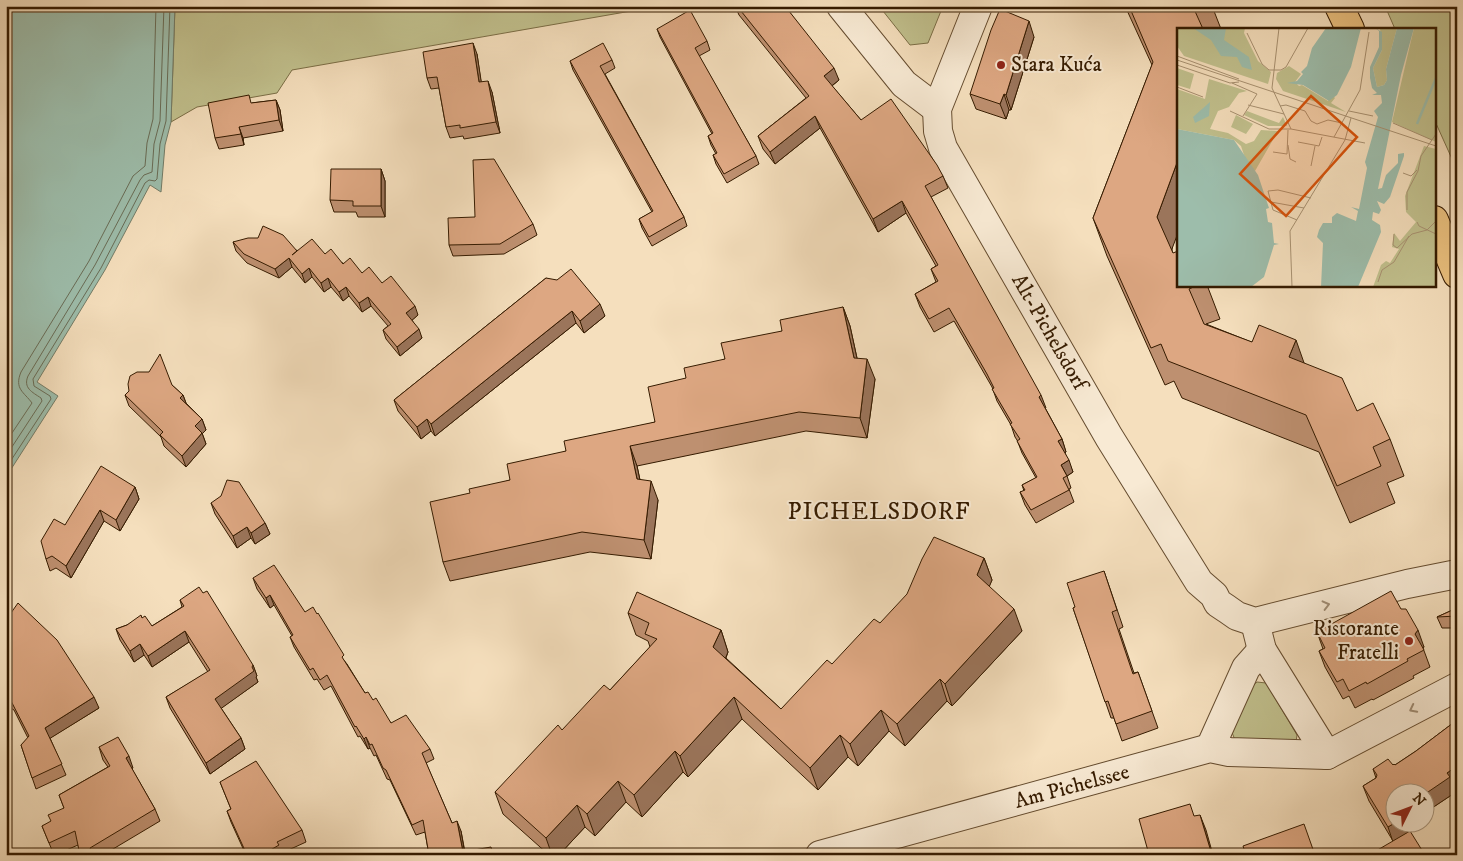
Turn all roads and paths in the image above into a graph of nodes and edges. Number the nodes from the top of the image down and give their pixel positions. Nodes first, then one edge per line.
1 (841, 6) edge
2 (978, 6) edge
3 (1339, 6) edge
4 (1350, 28) edge
5 (937, 109) junction
6 (1436, 225) edge
7 (1457, 274) edge
8 (1457, 574) edge
9 (1256, 622) junction
10 (1262, 650) junction
11 (1457, 687) edge
12 (1210, 748) junction
13 (1327, 754) junction
14 (820, 855) edge

1 - 5 street
2 - 5 street, Alt-Pichelsdorf
3 - 4 main road
5 - 9 street, Alt-Pichelsdorf
6 - 7 main road
9 -> 8 street
9 - 10 street
10 - 12 street
10 - 13 street
11 -> 13 street
12 - 13 street, Am Pichelssee
12 - 14 street, Am Pichelssee

